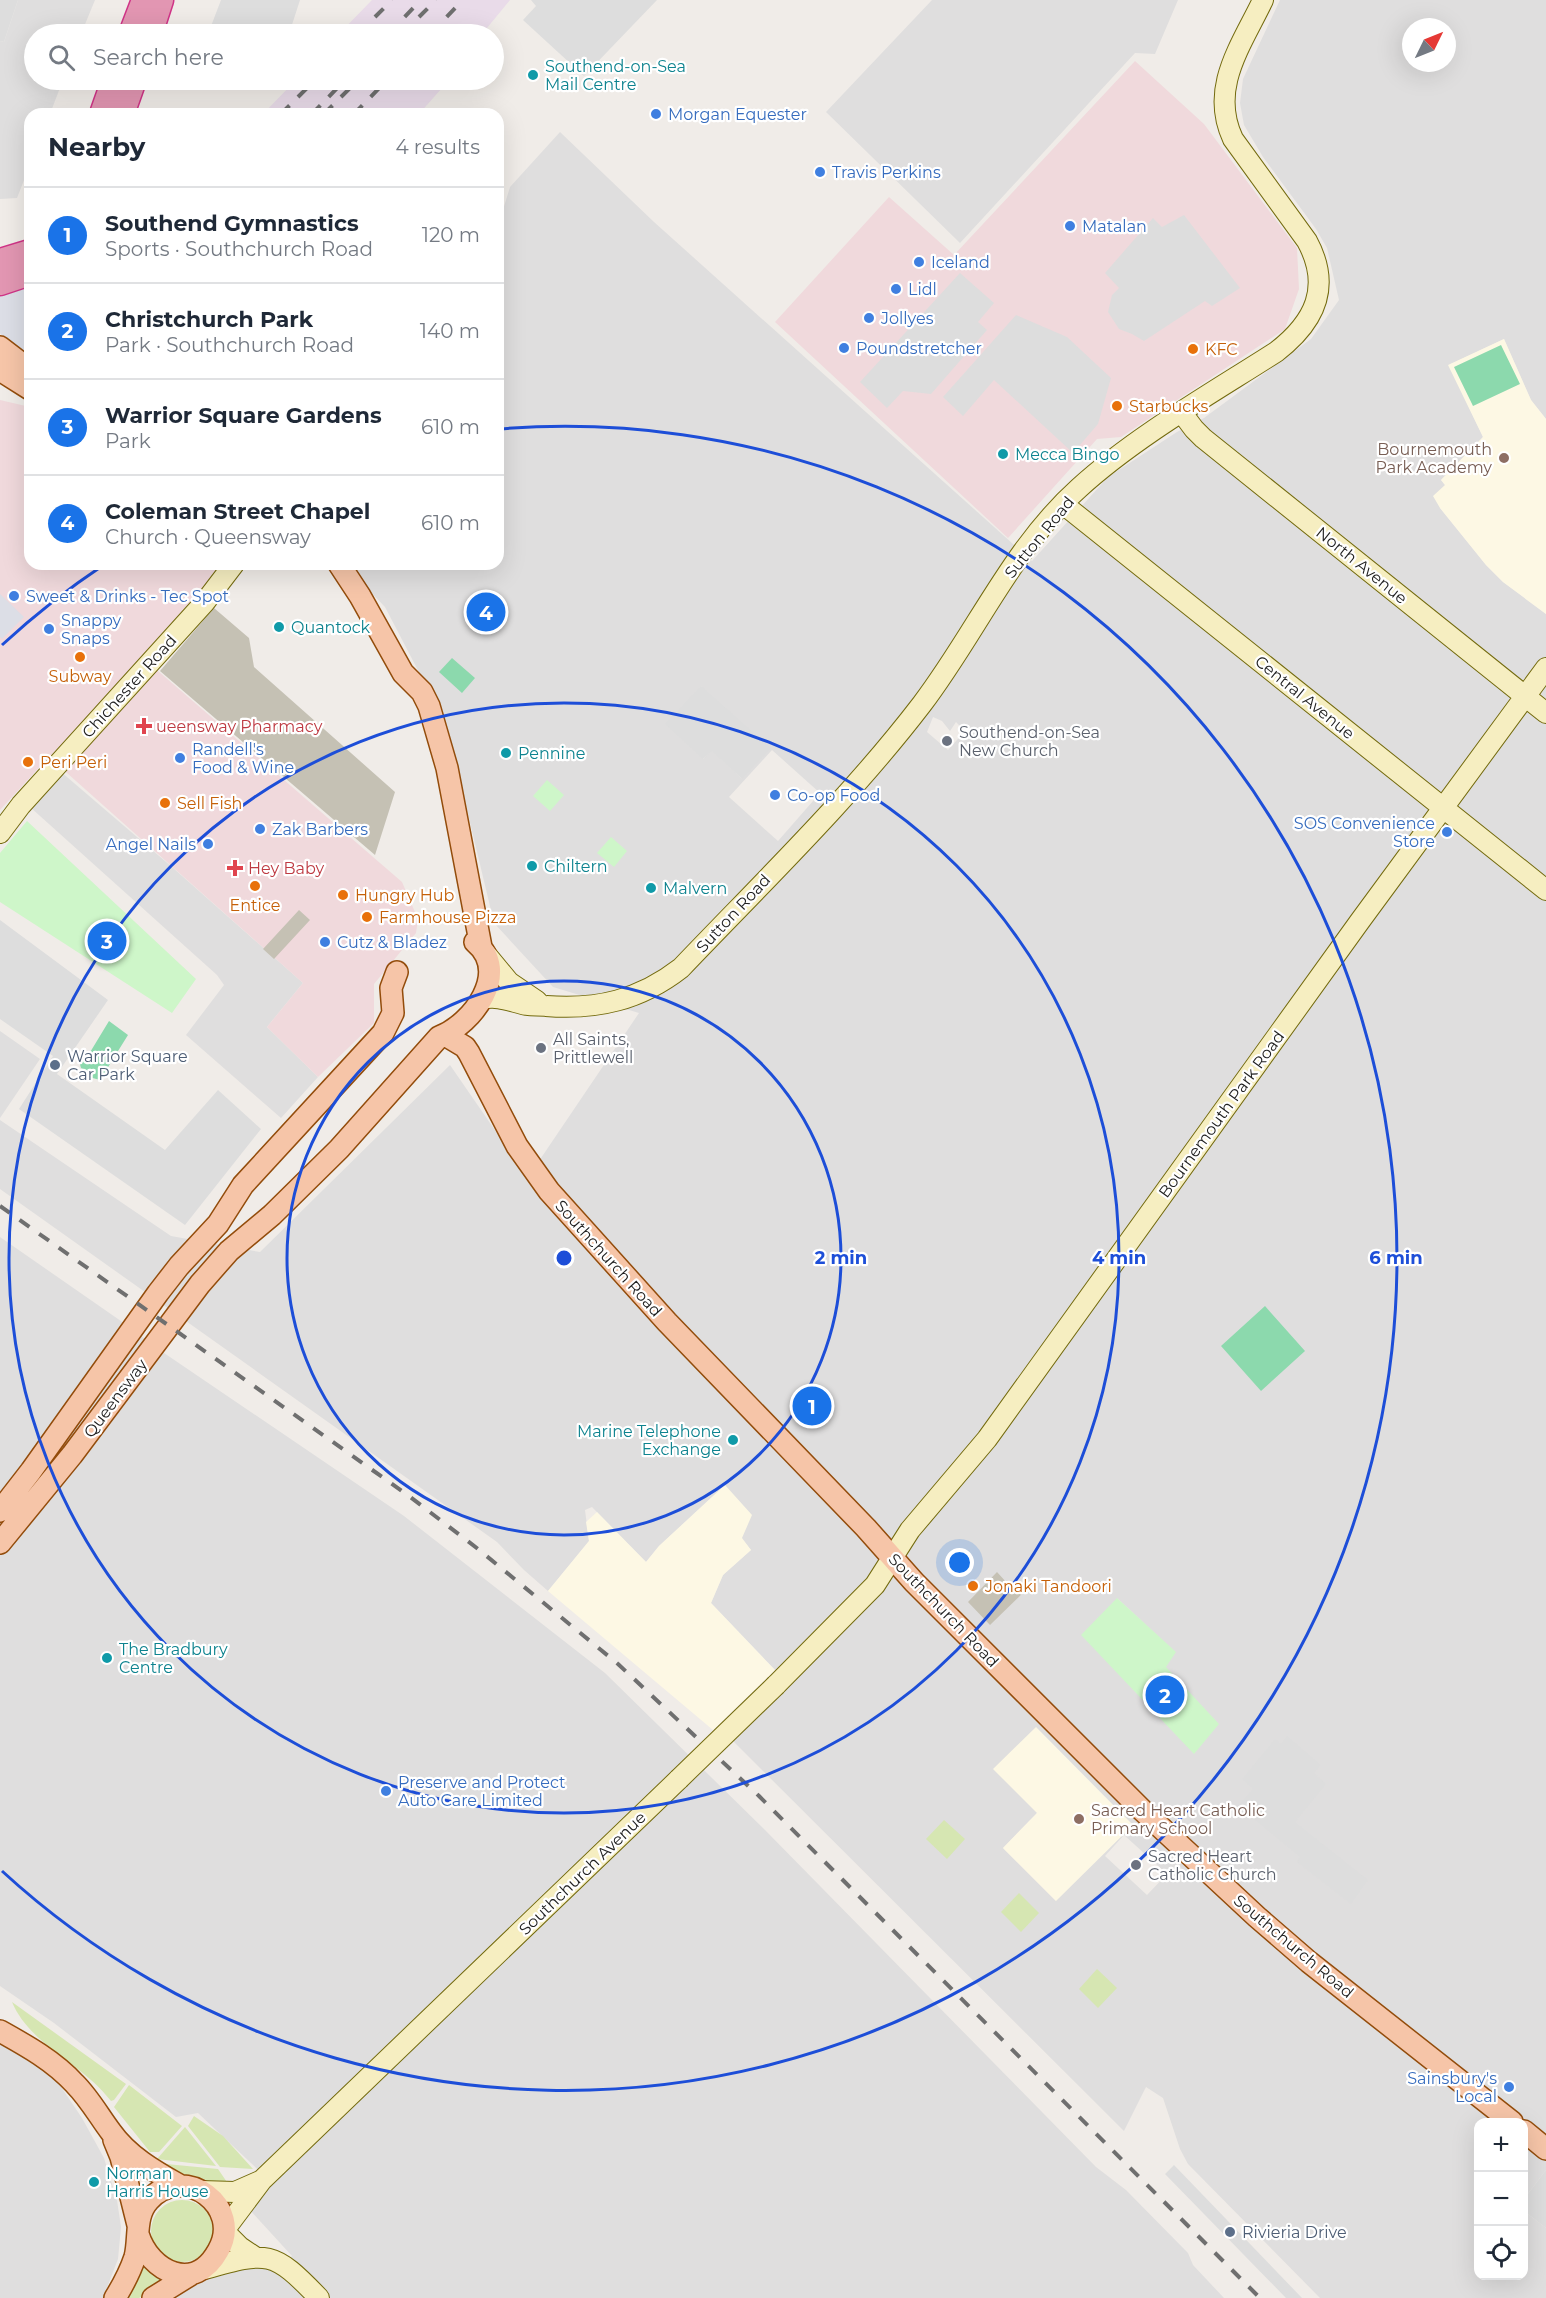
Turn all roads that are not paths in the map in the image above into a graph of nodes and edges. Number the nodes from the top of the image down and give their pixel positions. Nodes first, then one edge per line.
1 (144, 0) edge
2 (161, 0) edge
3 (1263, 0) edge
4 (135, 24) edge
5 (153, 24) edge
6 (110, 90) edge
7 (130, 90) edge
8 (104, 108) edge
9 (124, 108) edge
10 (24, 254) edge
11 (0, 261) edge
12 (24, 275) edge
13 (0, 284) edge
14 (0, 346) edge
15 (24, 365) edge
16 (0, 370) edge
17 (24, 385) edge
18 (1182, 413) junction
19 (1063, 504) junction
20 (229, 570) edge
21 (343, 570) edge
22 (1546, 668) edge
23 (1525, 696) junction
24 (1546, 713) edge
25 (21, 806) junction
26 (1443, 808) junction
27 (0, 825) edge
28 (0, 833) edge
29 (1546, 890) edge
30 (480, 947) junction
31 (397, 972) dead end
32 (482, 999) junction
33 (545, 1005) junction
34 (442, 1036) junction
35 (0, 1511) edge
36 (0, 1543) edge
37 (892, 1558) junction
38 (0, 2031) edge
39 (1507, 2118) edge
40 (112, 2133) junction
41 (1528, 2135) edge
42 (1546, 2149) edge
43 (262, 2180) junction
44 (179, 2185) junction
45 (201, 2191) junction
46 (138, 2230) junction
47 (226, 2230) junction
48 (255, 2257) junction
49 (197, 2272) junction
50 (115, 2298) edge
51 (153, 2298) edge
52 (319, 2298) edge

1 - 4 highway
2 - 5 highway
3 - 18 street, Sutton Road
6 - 8 highway
7 - 9 highway
10 - 11 highway
12 - 13 highway
14 - 15 main road
16 - 17 main road
18 - 19 street, Sutton Road
18 - 23 street, North Avenue
19 - 26 street, Central Avenue
19 - 33 street, Sutton Road
20 - 25 street, Chichester Road
21 - 30 main road
22 - 23 street, Bournemouth Park Road
23 - 24 street, North Avenue
23 - 26 street, Bournemouth Park Road
25 - 27 street, Chichester Road
25 - 28 street, Chichester Road
26 - 29 street, Central Avenue
26 - 37 street, Bournemouth Park Road
30 - 32 main road
30 - 33 street, Sutton Road
31 - 35 main road, Queensway
32 - 33 street, Sutton Road
32 - 34 main road
34 - 36 main road, Queensway
34 - 37 main road, Southchurch Road
37 - 39 main road, Southchurch Road
37 - 43 street, Southchurch Avenue, bridge
38 - 40 main road
40 - 44 main road
40 - 46 main road
41 - 42 main road
43 - 45 street, Southchurch Avenue
43 - 47 street, Southchurch Avenue
44 - 45 main road, Southchurch Avenue
44 - 46 main road
45 - 47 main road
46 - 49 main road
46 - 50 main road
47 - 48 street
47 - 49 main road, Southchurch Avenue
48 - 49 street
48 - 52 street
49 - 51 main road, Southchurch Avenue

